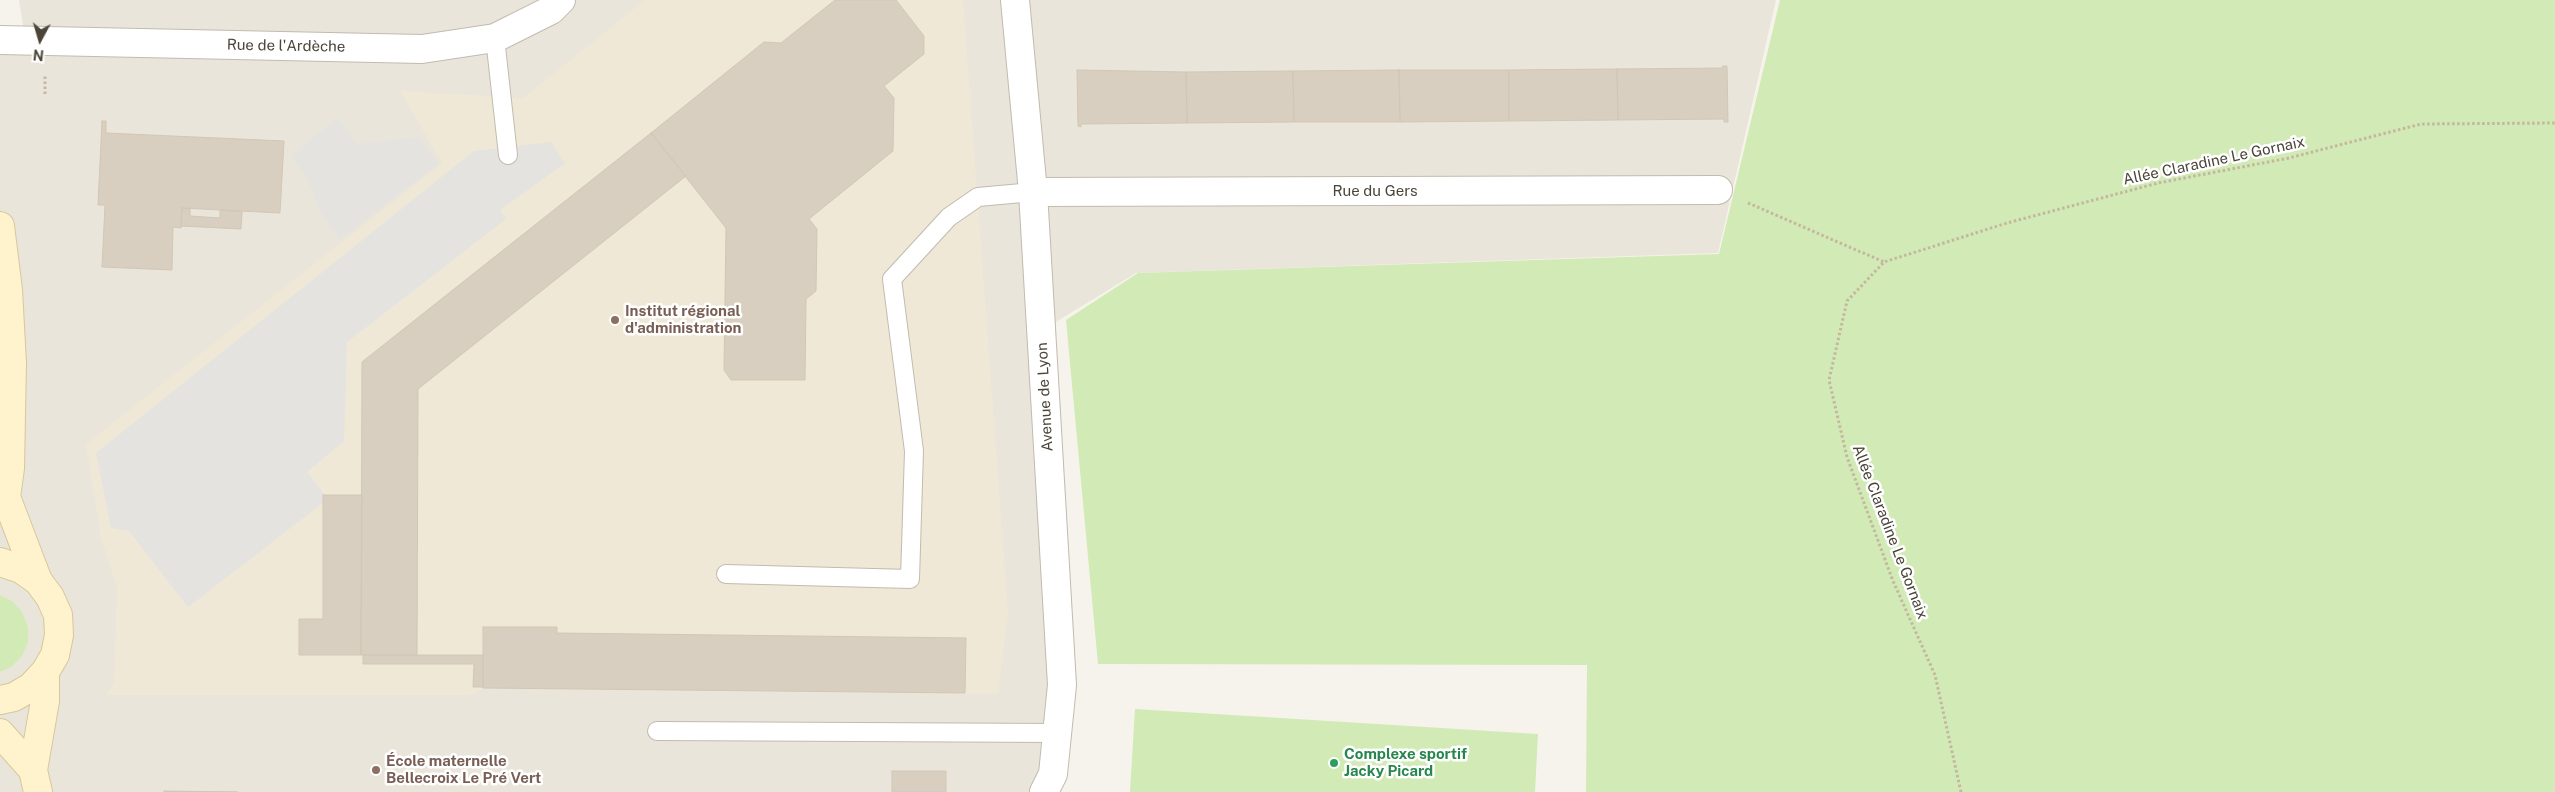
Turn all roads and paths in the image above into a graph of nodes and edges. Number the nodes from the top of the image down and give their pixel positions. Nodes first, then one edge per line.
1 (561, 0) edge
2 (1015, 0) edge
3 (495, 38) junction
4 (0, 40) edge
5 (2555, 123) edge
6 (508, 156) dead end
7 (1718, 190) joint
8 (1032, 192) junction
9 (0, 226) edge
10 (1884, 262) junction
11 (3, 502) edge
12 (0, 562) edge
13 (726, 574) dead end
14 (38, 581) junction
15 (45, 672) junction
16 (0, 700) edge
17 (657, 731) dead end
18 (0, 733) edge
19 (1057, 733) junction
20 (36, 781) edge
21 (1044, 792) edge
22 (1961, 792) edge

1 - 3 street, Rue de l'Ardèche
2 - 8 street, Avenue de Lyon
3 - 4 street, Rue de l'Ardèche
3 - 6 lane
5 - 10 path, Allée Claradine Le Gornaix
7 - 8 street, Rue du Gers
7 - 10 path
8 - 13 lane
8 - 19 street, Avenue de Lyon
9 - 11 main road
10 - 22 path, Allée Claradine Le Gornaix
11 - 14 main road
12 - 14 main road
14 - 15 main road
15 - 16 main road
15 - 20 main road
17 - 19 lane
18 - 20 main road
19 - 21 street, Avenue de Lyon

